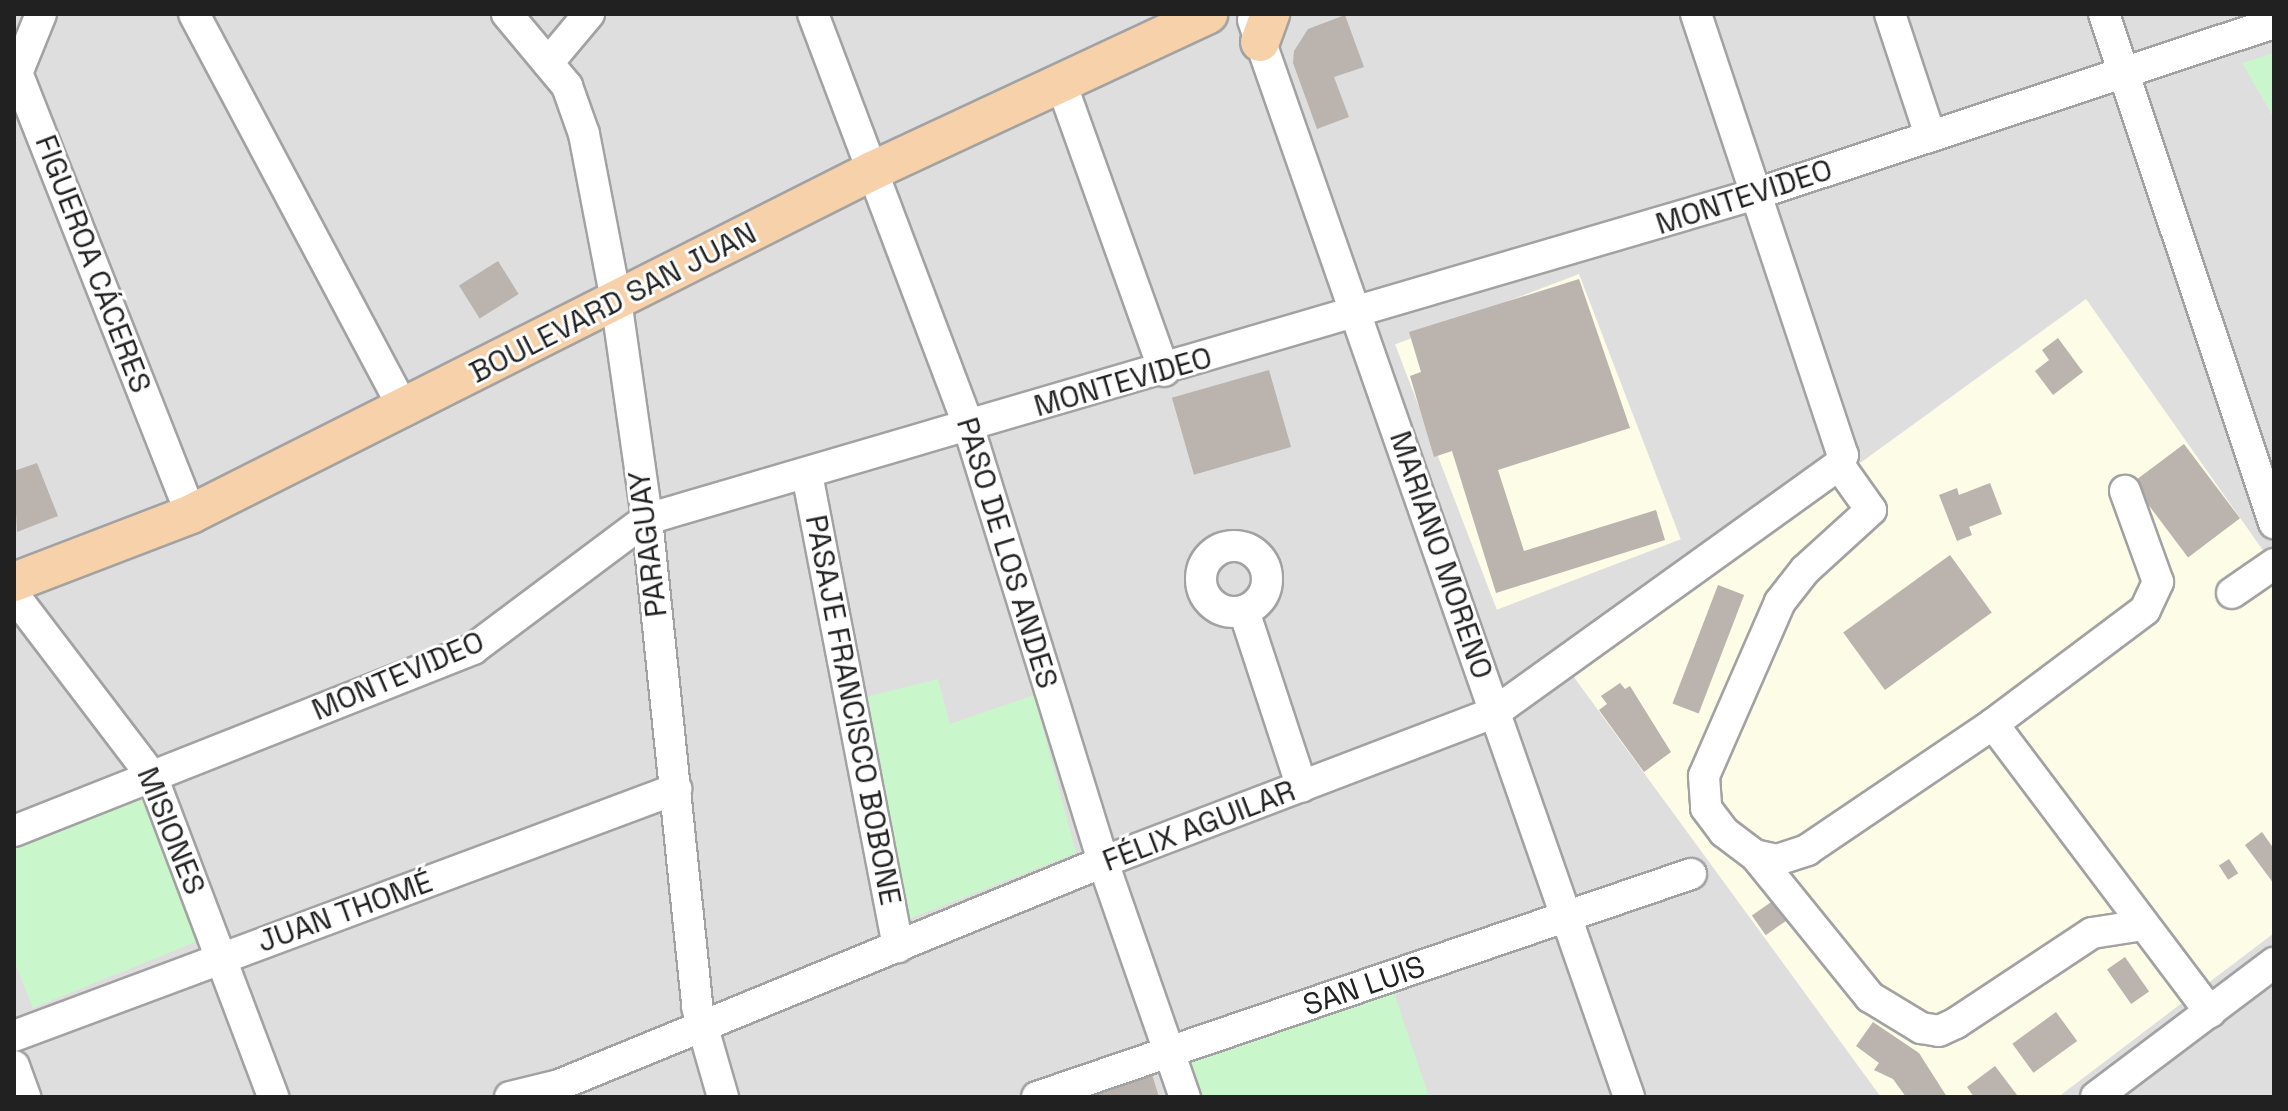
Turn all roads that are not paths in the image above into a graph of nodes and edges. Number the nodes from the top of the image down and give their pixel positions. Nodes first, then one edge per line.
1 (41, 14) edge
2 (194, 14) edge
3 (507, 14) edge
4 (589, 14) edge
5 (813, 14) edge
6 (1155, 14) edge
7 (1208, 14) edge
8 (1696, 14) edge
9 (1890, 14) edge
10 (2104, 14) edge
11 (1260, 23) edge
12 (2274, 23) edge
13 (548, 63) junction
14 (16, 68) edge
15 (2123, 71) junction
16 (1060, 80) junction
17 (1930, 135) junction
18 (868, 160) junction
19 (1756, 194) junction
20 (614, 290) junction
21 (1358, 315) junction
22 (1164, 371) junction
23 (401, 401) junction
24 (968, 425) junction
25 (1839, 465) junction
26 (807, 474) junction
27 (2125, 491) dead end
28 (187, 505) junction
29 (647, 519) junction
30 (2274, 523) edge
31 (14, 560) edge
32 (2274, 564) edge
33 (14, 582) edge
34 (2232, 593) dead end
35 (14, 595) edge
36 (1244, 611) dead end
37 (1495, 712) junction
38 (1993, 724) junction
39 (152, 776) junction
40 (1302, 787) junction
41 (676, 789) junction
42 (14, 831) edge
43 (1755, 855) junction
44 (1103, 862) junction
45 (1691, 874) dead end
46 (1568, 915) junction
47 (2143, 925) junction
48 (898, 947) junction
49 (220, 957) junction
50 (2274, 963) edge
51 (2210, 1012) junction
52 (701, 1029) junction
53 (14, 1036) edge
54 (1170, 1053) junction
55 (14, 1066) edge
56 (25, 1097) edge
57 (273, 1097) edge
58 (510, 1097) edge
59 (723, 1097) edge
60 (1037, 1097) edge
61 (1185, 1097) edge
62 (1629, 1097) edge
63 (2096, 1097) edge

1 - 14 street, FIGUEROA CÁCERES
2 - 23 street
3 - 13 street, PARAGUAY
4 - 13 street
5 - 18 street, PASO DE LOS ANDES
6 - 18 main road, BOULEVARD SAN JUAN
7 - 16 main road, BOULEVARD SAN JUAN
8 - 19 street
9 - 17 street
10 - 15 street
11 - 21 street, MARIANO MORENO
12 - 15 street, MONTEVIDEO
13 - 20 street, PARAGUAY
14 - 28 street, FIGUEROA CÁCERES
15 - 17 street, MONTEVIDEO
15 - 30 street
16 - 18 main road, BOULEVARD SAN JUAN
16 - 22 street
17 - 19 street, MONTEVIDEO
18 - 20 main road, BOULEVARD SAN JUAN
18 - 24 street, PASO DE LOS ANDES
19 - 21 street, MONTEVIDEO
19 - 25 street
20 - 23 main road, BOULEVARD SAN JUAN
20 - 29 street, PARAGUAY
21 - 22 street, MONTEVIDEO
21 - 37 street, MARIANO MORENO
22 - 24 street, MONTEVIDEO
23 - 28 main road, BOULEVARD SAN JUAN
24 - 26 street, MONTEVIDEO
24 - 44 street, PASO DE LOS ANDES
25 - 37 street, FÉLIX AGUILAR
25 - 43 street
26 - 29 street, MONTEVIDEO
26 - 48 street, PASAJE FRANCISCO BOBONE
27 - 38 street
28 - 31 main road, BOULEVARD SAN JUAN
28 - 33 main road, BOULEVARD SAN JUAN
29 - 39 street, MONTEVIDEO
29 - 41 street, PARAGUAY
32 - 34 street
35 - 39 street, MISIONES
36 - 40 street
37 - 40 street, FÉLIX AGUILAR
37 - 46 street, MARIANO MORENO
38 - 43 street
38 - 47 street
39 - 42 street, MONTEVIDEO
39 - 49 street, MISIONES
40 - 44 street, FÉLIX AGUILAR
41 - 49 street, JUAN THOMÉ
41 - 52 street, PARAGUAY
43 - 47 street
44 - 48 street, FÉLIX AGUILAR
44 - 54 street, PASO DE LOS ANDES
45 - 46 street, SAN LUIS
46 - 54 street, SAN LUIS
46 - 62 street, MARIANO MORENO
47 - 51 street
48 - 52 street, FÉLIX AGUILAR
49 - 53 street, JUAN THOMÉ
49 - 57 street, MISIONES
50 - 51 street
51 - 63 street
52 - 58 street, FÉLIX AGUILAR
52 - 59 street, PARAGUAY
54 - 60 street, SAN LUIS
54 - 61 street, PASO DE LOS ANDES
55 - 56 street

